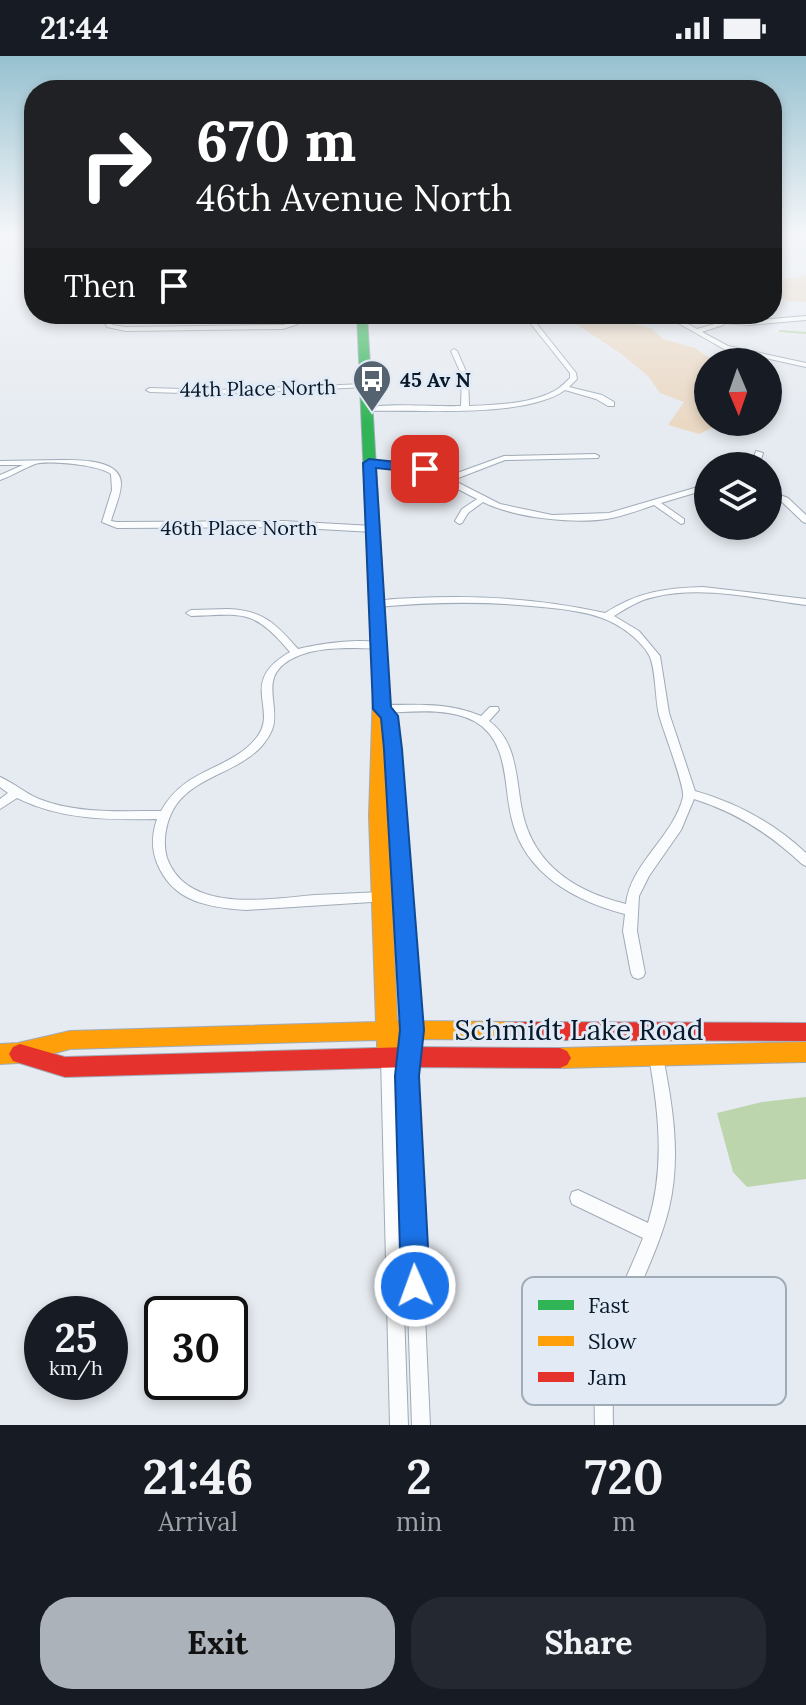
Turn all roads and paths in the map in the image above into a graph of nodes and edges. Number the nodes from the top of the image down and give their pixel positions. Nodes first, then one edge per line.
1 (806, 318) edge
2 (782, 320) edge
3 (108, 324) edge
4 (293, 324) edge
5 (362, 324) edge
6 (534, 324) edge
7 (682, 324) edge
8 (718, 324) edge
9 (696, 332) junction
10 (454, 351) dead end
11 (806, 365) edge
12 (365, 386) junction
13 (565, 388) junction
14 (150, 390) dead end
15 (611, 404) dead end
16 (465, 406) junction
17 (367, 409) junction
18 (595, 456) dead end
19 (0, 463) edge
20 (32, 463) junction
21 (369, 463) junction
22 (0, 478) edge
23 (448, 479) junction
24 (694, 491) edge
25 (483, 498) junction
26 (782, 499) edge
27 (657, 504) junction
28 (806, 520) edge
29 (459, 521) dead end
30 (681, 521) dead end
31 (373, 529) junction
32 (806, 602) edge
33 (377, 604) junction
34 (191, 613) dead end
35 (607, 616) junction
36 (379, 645) junction
37 (296, 653) junction
38 (382, 709) junction
39 (494, 710) dead end
40 (482, 721) junction
41 (0, 781) edge
42 (16, 793) junction
43 (690, 794) junction
44 (0, 805) edge
45 (164, 815) junction
46 (806, 861) edge
47 (382, 897) junction
48 (631, 910) junction
49 (638, 973) dead end
50 (412, 1030) junction
51 (388, 1031) junction
52 (806, 1032) edge
53 (806, 1052) edge
54 (18, 1053) junction
55 (0, 1054) edge
56 (388, 1057) junction
57 (410, 1057) junction
58 (656, 1057) junction
59 (578, 1198) dead end
60 (652, 1234) junction
61 (635, 1277) edge
62 (604, 1405) edge
63 (399, 1425) edge
64 (421, 1425) edge
65 (604, 1425) edge

1 - 2 street
3 - 4 street
5 - 12 street
6 - 13 street
7 - 9 street
8 - 9 street
9 - 11 street
10 - 16 street
12 - 14 street, 44th Place North
12 - 17 street
13 - 15 street
13 - 16 street
16 - 17 street
17 - 21 street
18 - 23 street
19 - 20 street
20 - 22 street
20 - 31 street, 46th Place North
21 - 23 street
21 - 31 street
23 - 25 street
24 - 27 street
25 - 27 street
25 - 29 street
26 - 28 street
27 - 30 street
31 - 33 street
32 - 35 street
33 - 35 street
33 - 36 street
34 - 37 street
35 - 43 street
36 - 37 street
36 - 38 street
37 - 45 street
38 - 40 street
38 - 47 street
38 - 50 street
39 - 40 street
40 - 48 street
41 - 42 street
42 - 44 street
42 - 45 street
43 - 46 street
43 - 48 street
45 - 47 street
47 - 51 street
48 - 49 street
50 - 51 street, Schmidt Lake Road
50 - 52 street, Schmidt Lake Road
50 - 57 street
51 - 54 street, Schmidt Lake Road
51 - 56 street
53 - 58 street, Schmidt Lake Road
54 - 55 street, Schmidt Lake Road
54 - 56 street, Schmidt Lake Road
56 - 57 street, Schmidt Lake Road
56 - 63 street
57 - 58 street, Schmidt Lake Road
57 - 64 street
58 - 60 street
59 - 60 street
60 - 61 street
62 - 65 street

